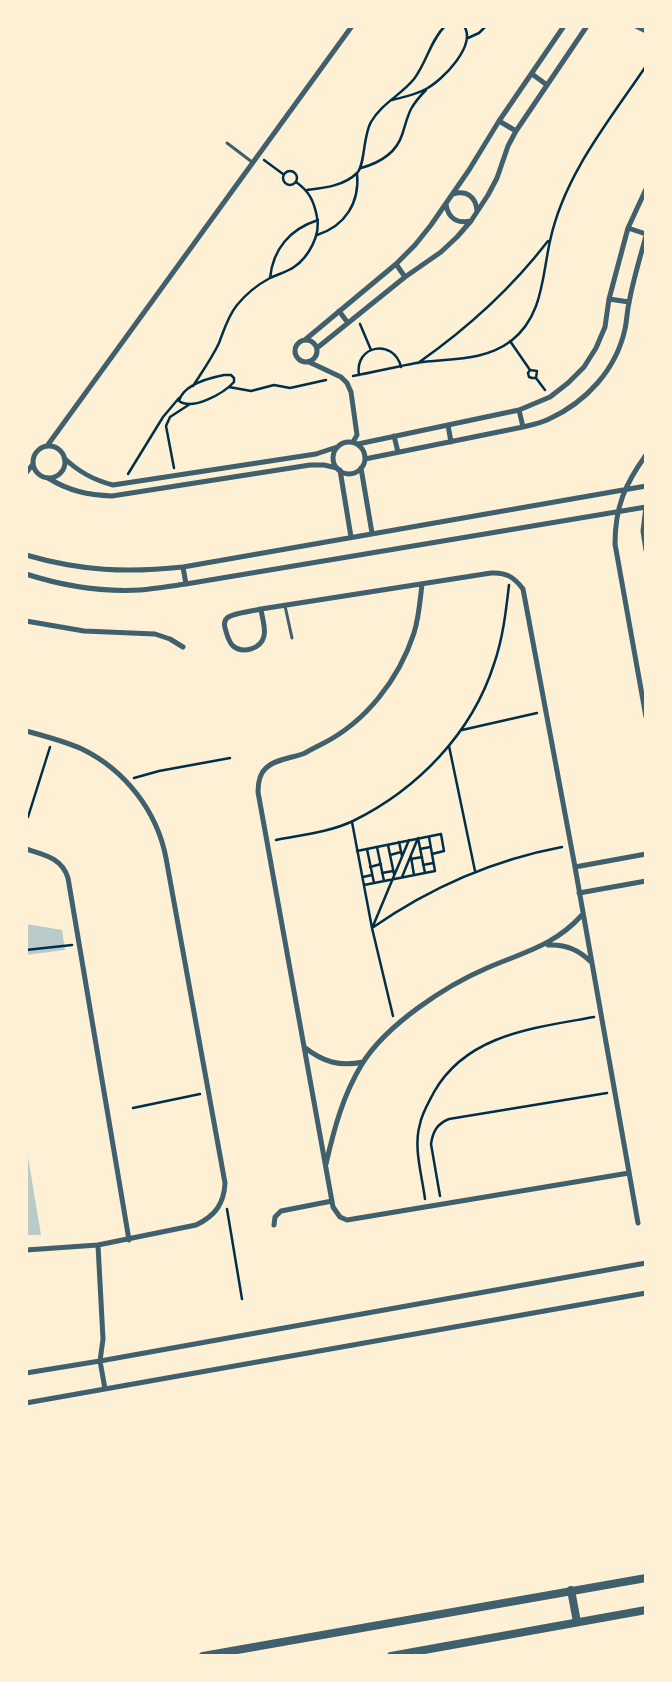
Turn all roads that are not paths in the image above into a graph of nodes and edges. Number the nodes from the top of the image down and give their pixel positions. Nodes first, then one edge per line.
1 (352, 26) edge
2 (564, 26) edge
3 (587, 26) edge
4 (636, 26) edge
5 (646, 31) edge
6 (532, 74) junction
7 (547, 85) junction
8 (499, 121) junction
9 (516, 131) junction
10 (227, 143) dead end
11 (253, 163) junction
12 (646, 189) edge
13 (452, 195) junction
14 (446, 204) junction
15 (478, 212) junction
16 (471, 221) junction
17 (628, 228) junction
18 (646, 235) edge
19 (396, 264) junction
20 (405, 277) junction
21 (609, 299) junction
22 (629, 302) junction
23 (339, 311) junction
24 (348, 323) junction
25 (306, 340) junction
26 (317, 348) junction
27 (309, 362) junction
28 (519, 410) junction
29 (448, 425) junction
30 (523, 427) junction
31 (394, 436) junction
32 (452, 442) junction
33 (356, 443) junction
34 (47, 446) junction
35 (337, 447) junction
36 (398, 452) junction
37 (309, 454) junction
38 (646, 455) edge
39 (64, 458) junction
40 (365, 459) junction
41 (256, 462) junction
42 (33, 464) junction
43 (310, 465) junction
44 (362, 468) junction
45 (339, 469) junction
46 (190, 472) junction
47 (26, 473) edge
48 (258, 473) junction
49 (48, 478) junction
50 (113, 484) junction
51 (191, 484) junction
52 (646, 486) edge
53 (624, 490) junction
54 (112, 496) junction
55 (646, 507) edge
56 (617, 512) junction
57 (372, 533) junction
58 (351, 537) junction
59 (646, 550) edge
60 (26, 556) edge
61 (184, 567) junction
62 (26, 574) edge
63 (186, 584) junction
64 (422, 584) junction
65 (285, 606) junction
66 (261, 610) junction
67 (26, 621) edge
68 (292, 638) dead end
69 (183, 648) dead end
70 (646, 717) edge
71 (26, 732) edge
72 (26, 849) edge
73 (646, 854) edge
74 (575, 867) junction
75 (646, 881) edge
76 (579, 894) junction
77 (582, 915) junction
78 (545, 945) junction
79 (590, 962) junction
80 (304, 1047) junction
81 (363, 1062) junction
82 (326, 1167) junction
83 (629, 1173) junction
84 (332, 1201) junction
85 (638, 1224) dead end
86 (274, 1225) dead end
87 (128, 1240) junction
88 (98, 1245) junction
89 (26, 1250) edge
90 (646, 1262) edge
91 (646, 1293) edge
92 (100, 1361) junction
93 (26, 1373) edge
94 (105, 1389) junction
95 (26, 1403) edge
96 (646, 1578) edge
97 (571, 1590) junction
98 (646, 1610) edge
99 (577, 1622) junction
100 (203, 1656) edge
101 (390, 1656) edge

1 - 11 street
2 - 6 street
3 - 7 street
4 - 5 street
6 - 7 street
6 - 8 street
7 - 9 street
8 - 9 street
8 - 13 street
9 - 15 street
10 - 11 lane
11 - 34 street
12 - 17 street
13 - 14 street
13 - 15 street
14 - 16 street
14 - 19 street
15 - 16 street
16 - 20 street
17 - 18 street
17 - 21 street
18 - 22 street
19 - 20 street
19 - 23 street
20 - 24 street
21 - 22 street
21 - 28 street
22 - 30 street
23 - 24 street
23 - 25 street
24 - 26 street
25 - 26 street
25 - 27 street
26 - 27 street
27 - 33 street
28 - 29 street
28 - 30 street
29 - 31 street
29 - 32 street
30 - 32 street
31 - 33 street
31 - 36 street
32 - 36 street
33 - 35 street
33 - 40 street
34 - 39 street
34 - 42 street
35 - 37 street
35 - 45 street
36 - 40 street
37 - 41 street
37 - 43 street
38 - 53 street
39 - 49 street
39 - 50 street
40 - 44 street
41 - 46 street
41 - 48 street
42 - 47 street
42 - 49 street
43 - 45 street
43 - 48 street
44 - 45 street
44 - 57 street
45 - 58 street
46 - 50 street
46 - 51 street
48 - 51 street
49 - 54 street
50 - 54 street
51 - 54 street
52 - 53 street
53 - 56 street
53 - 57 street
55 - 56 street
55 - 59 street
56 - 63 street
56 - 70 street
57 - 58 street
58 - 61 street
60 - 61 street
61 - 63 street
62 - 63 street
64 - 65 street
64 - 74 street
64 - 80 street
65 - 66 street
65 - 68 lane
66 - 66 street
67 - 69 street
71 - 87 street
72 - 87 street
73 - 74 street
74 - 76 street
75 - 76 street
76 - 77 street
77 - 78 street
77 - 79 street
78 - 79 street
78 - 81 street
79 - 83 street
80 - 81 street
80 - 82 street
81 - 82 street
82 - 84 street
83 - 84 street
83 - 85 street
84 - 86 street
87 - 88 street
88 - 89 street
88 - 92 street
90 - 92 street
91 - 94 street
92 - 93 street
92 - 94 street
94 - 95 street
96 - 97 street
97 - 99 street
97 - 100 street
98 - 99 street
99 - 101 street

